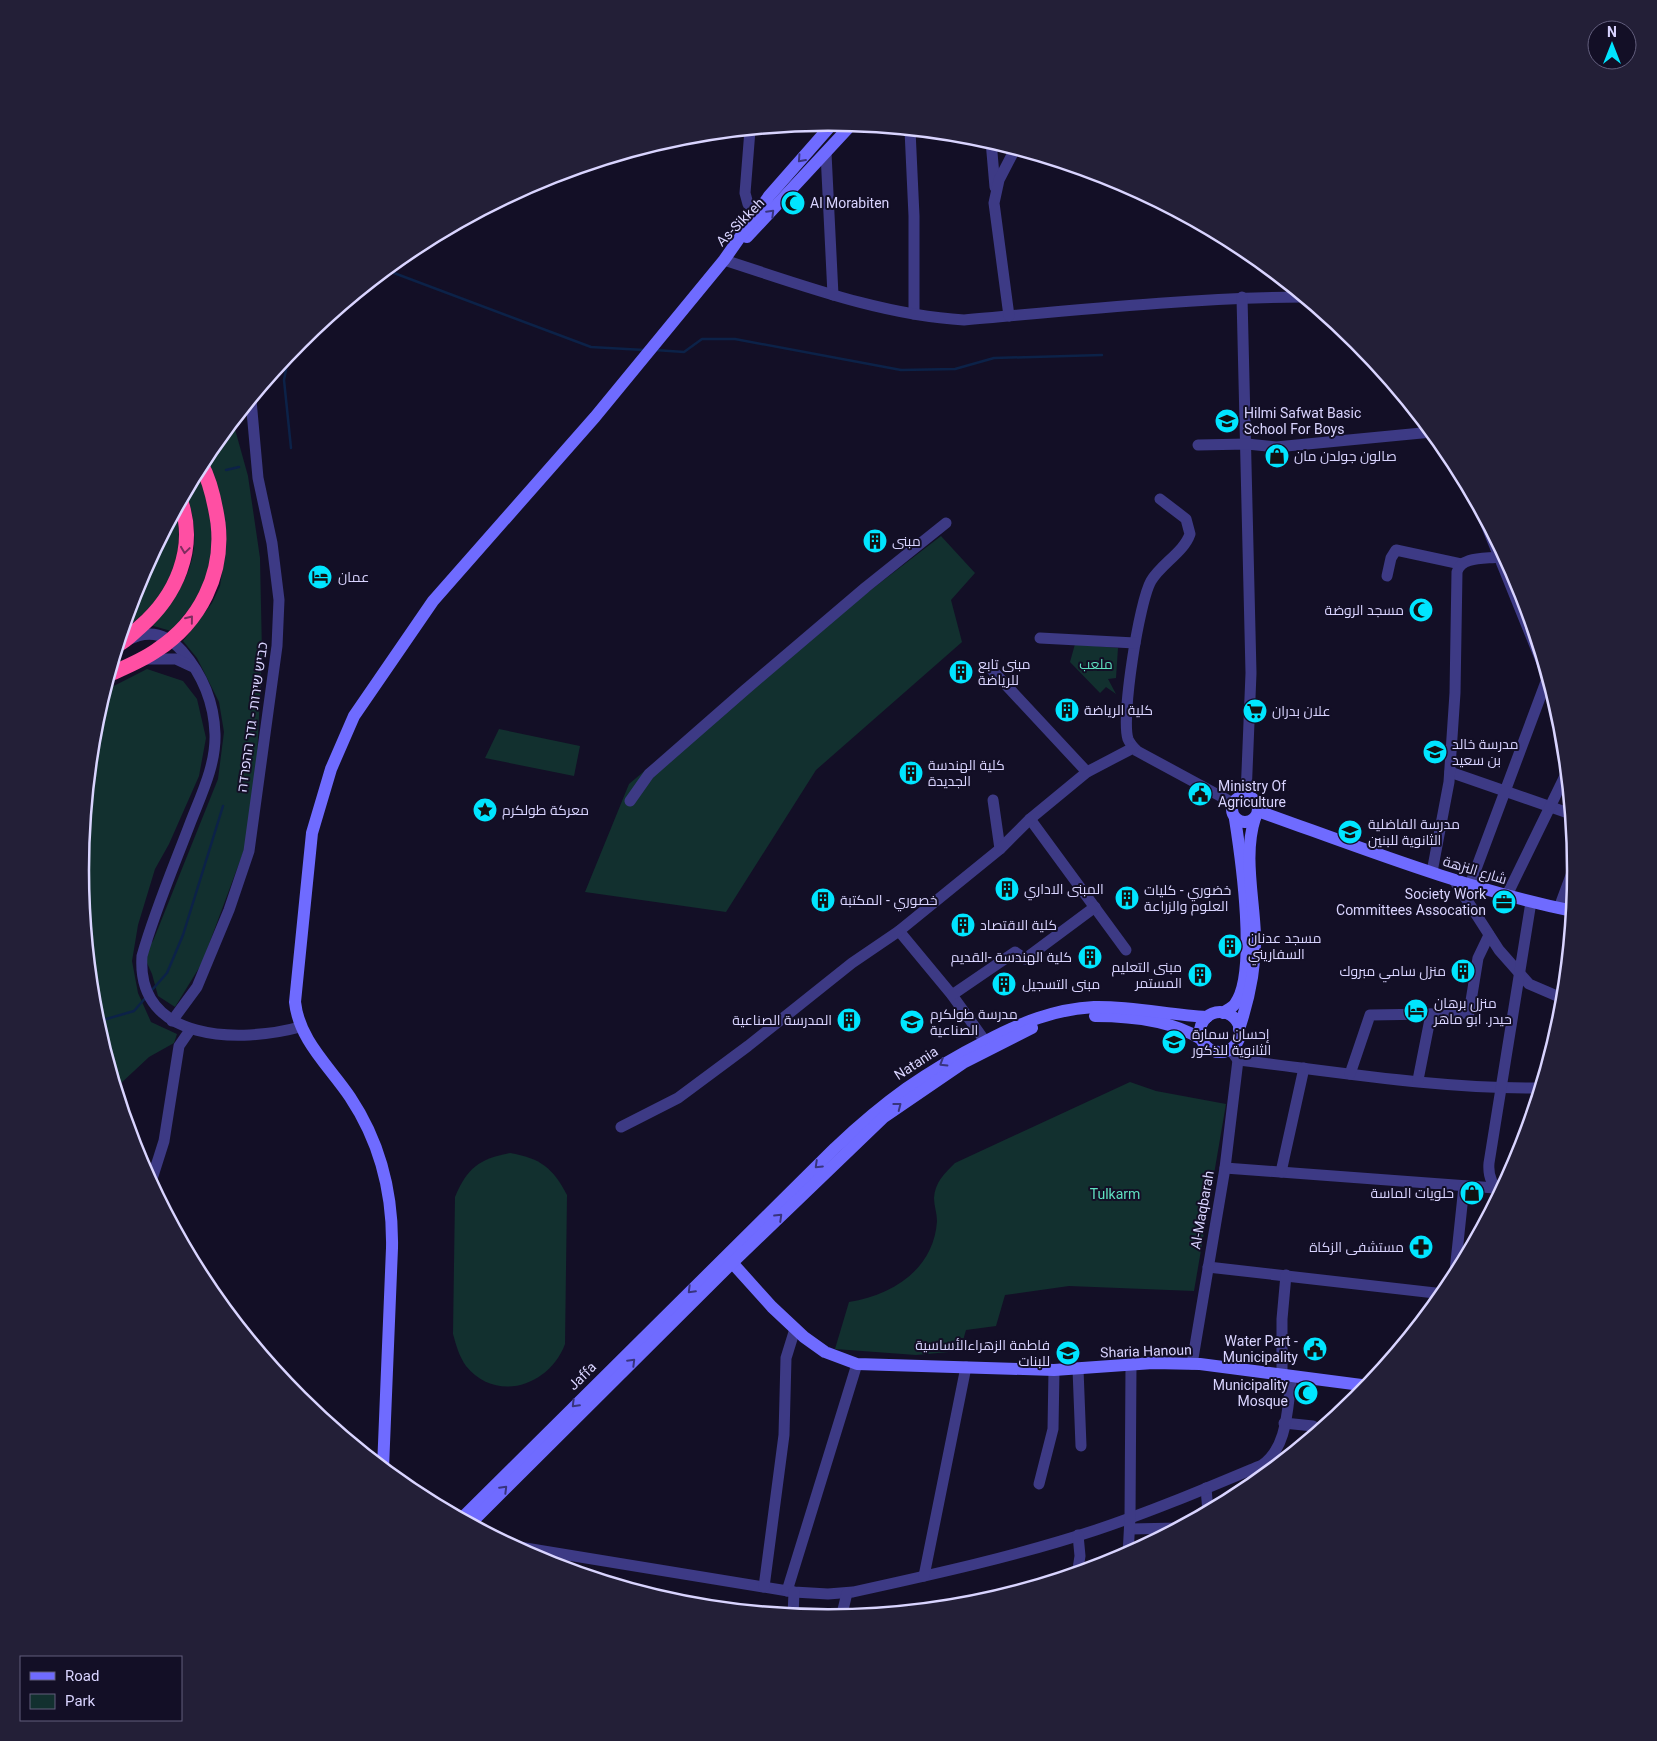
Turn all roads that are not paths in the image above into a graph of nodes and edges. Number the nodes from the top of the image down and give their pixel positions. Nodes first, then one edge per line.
1 (826, 131) edge
2 (847, 131) edge
3 (750, 135) edge
4 (910, 135) edge
5 (992, 149) edge
6 (1012, 154) edge
7 (826, 155) junction
8 (996, 189) junction
9 (759, 210) junction
10 (724, 260) junction
11 (1289, 292) edge
12 (833, 295) junction
13 (1242, 297) junction
14 (914, 314) junction
15 (1009, 316) junction
16 (252, 408) edge
17 (1424, 433) edge
18 (1247, 444) junction
19 (1198, 445) dead end
20 (205, 474) edge
21 (1160, 499) dead end
22 (183, 511) edge
23 (946, 523) dead end
24 (1499, 557) edge
25 (1461, 564) junction
26 (1387, 576) dead end
27 (127, 638) edge
28 (1040, 638) dead end
29 (171, 640) junction
30 (126, 641) edge
31 (1135, 643) junction
32 (139, 660) junction
33 (195, 668) junction
34 (992, 670) dead end
35 (116, 671) edge
36 (1545, 688) edge
37 (1133, 748) junction
38 (1087, 772) junction
39 (1450, 772) junction
40 (1563, 780) edge
41 (1505, 792) junction
42 (1246, 796) junction
43 (993, 800) dead end
44 (630, 801) dead end
45 (1233, 803) junction
46 (1550, 805) junction
47 (1566, 812) edge
48 (1256, 814) junction
49 (1030, 819) junction
50 (1236, 819) junction
51 (1000, 849) junction
52 (1432, 872) junction
53 (1454, 880) junction
54 (1568, 884) edge
55 (1470, 885) junction
56 (1507, 895) junction
57 (1531, 902) junction
58 (1095, 907) junction
59 (1559, 908) junction
60 (1567, 910) edge
61 (899, 931) junction
62 (1489, 934) junction
63 (1126, 950) dead end
64 (1519, 973) junction
65 (952, 995) junction
66 (1557, 995) edge
67 (1223, 1013) junction
68 (1431, 1014) junction
69 (1207, 1017) junction
70 (172, 1021) junction
71 (300, 1027) junction
72 (1240, 1029) junction
73 (190, 1030) junction
74 (1201, 1039) junction
75 (988, 1045) junction
76 (1234, 1054) junction
77 (1304, 1068) junction
78 (1350, 1074) junction
79 (1418, 1080) junction
80 (1500, 1088) junction
81 (1535, 1088) edge
82 (621, 1127) dead end
83 (1225, 1168) junction
84 (153, 1172) edge
85 (1281, 1172) junction
86 (1464, 1186) junction
87 (1497, 1187) edge
88 (1496, 1190) edge
89 (728, 1259) junction
90 (1456, 1261) edge
91 (1208, 1267) junction
92 (1286, 1275) junction
93 (1435, 1293) edge
94 (795, 1328) junction
95 (857, 1364) junction
96 (1192, 1364) junction
97 (1131, 1365) junction
98 (966, 1367) junction
99 (1078, 1368) junction
100 (1054, 1370) junction
101 (1287, 1375) junction
102 (1360, 1385) edge
103 (1284, 1424) junction
104 (1315, 1428) edge
105 (1082, 1446) dead end
106 (383, 1461) edge
107 (1039, 1484) dead end
108 (1206, 1488) junction
109 (1207, 1505) edge
110 (466, 1515) edge
111 (474, 1519) edge
112 (1130, 1523) junction
113 (1169, 1527) edge
114 (1078, 1535) junction
115 (1129, 1546) edge
116 (536, 1550) edge
117 (1078, 1566) edge
118 (924, 1576) junction
119 (764, 1587) junction
120 (790, 1591) junction
121 (847, 1593) junction
122 (792, 1609) edge
123 (843, 1610) edge

1 -> 9 street, As-Sikkeh
2 - 7 street, As-Sikkeh
3 - 9 street
4 - 14 street
5 - 8 street
6 - 8 street
10 -> 7 street, As-Sikkeh
7 - 12 street
8 - 15 street
9 - 10 street, As-Sikkeh
10 - 12 street
10 - 71 street
11 - 13 street
12 - 14 street
13 - 15 street
13 - 18 street
14 - 15 street
16 - 70 street, כביש שירות - גדר ההפרדה
17 - 18 street
18 - 19 street
18 - 42 street
29 -> 20 highway
21 - 31 street
22 -> 27 highway
23 - 44 street
24 - 25 street
25 - 26 street
25 - 39 street
28 - 31 street
29 - 30 street
29 - 32 highway
29 - 33 street
31 - 37 street
32 - 33 street
32 - 35 highway
33 - 70 street
34 - 38 street
36 - 41 street
37 - 38 street
37 - 45 street
38 - 49 street
39 - 41 street
39 - 52 street
40 - 46 street
41 - 46 street
41 - 55 street
42 - 45 street
42 - 48 street
43 - 51 street
45 - 50 street
46 - 47 street
46 - 56 street
48 - 50 street
48 - 52 street, شارع النزهة
48 - 72 street
49 - 51 street
49 - 58 street
50 - 67 street
51 - 61 street
52 - 53 street, شارع النزهة
53 - 55 street, شارع النزهة
53 - 62 street
54 - 59 street
55 - 56 street, شارع النزهة
56 - 57 street, شارع النزهة
57 - 59 street, شارع النزهة
57 - 64 street
58 - 63 street
58 - 65 street
59 - 60 street, شارع النزهة
61 - 65 street
61 - 82 street
62 - 64 street
62 - 68 street
64 - 66 street
64 - 80 street
65 - 75 street
67 - 69 street
67 - 72 street
68 - 78 street
68 - 79 street
69 - 74 street
69 - 75 street, Natania
70 - 73 street
71 - 73 street
71 - 106 street
72 - 76 street
73 - 84 street
74 - 75 street, Natania
74 - 76 street
75 - 89 street, Natania
76 - 77 street
76 - 83 street, Al-Maqbarah
77 - 78 street
77 - 85 street
78 - 79 street
79 - 80 street
80 - 81 street
80 - 87 street
83 - 85 street
83 - 91 street, Al-Maqbarah
85 - 86 street
86 - 88 street
86 - 90 street
89 - 94 street, Sharia Hanoun
89 -> 110 street, Jaffa
111 -> 89 street, Jaffa
91 - 92 street
91 - 96 street, Al-Maqbarah
92 - 93 street
92 - 101 street
94 - 95 street, Sharia Hanoun
94 - 119 street
95 - 98 street, Sharia Hanoun
95 - 120 street
96 - 97 street, Sharia Hanoun
96 - 101 street, Sharia Hanoun
97 - 99 street, Sharia Hanoun
97 - 112 street
98 - 100 street, Sharia Hanoun
98 - 118 street
99 - 100 street, Sharia Hanoun
99 - 105 street
100 - 107 street
101 - 102 street, Sharia Hanoun
101 - 103 street
103 - 104 street
103 - 108 street
108 - 109 street
108 - 112 street
112 - 113 street
112 - 114 street
112 - 115 street
114 - 117 street
114 - 118 street
116 - 119 street
118 - 121 street
119 - 120 street
120 - 121 street
120 - 122 street
121 - 123 street

